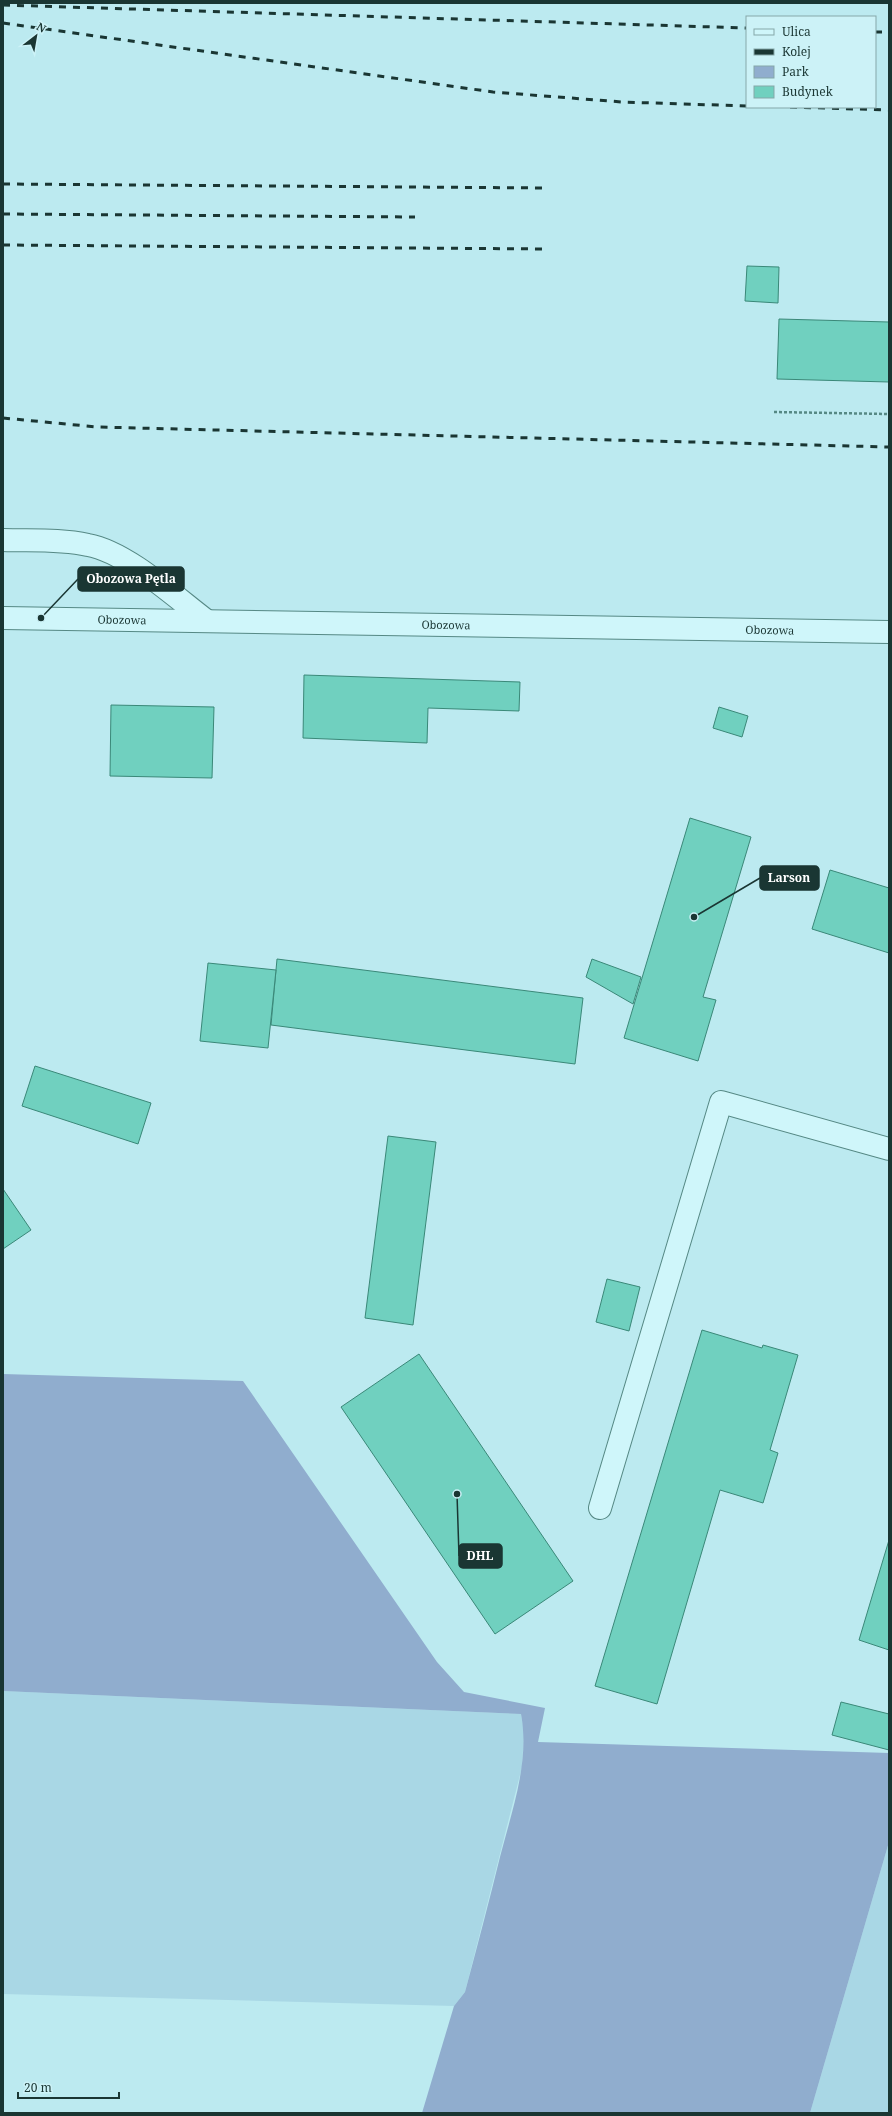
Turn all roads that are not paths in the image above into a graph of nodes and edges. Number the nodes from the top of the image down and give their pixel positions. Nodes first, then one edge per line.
1 (3, 540) edge
2 (3, 618) edge
3 (207, 621) junction
4 (889, 632) edge
5 (889, 1149) edge
6 (600, 1508) dead end

1 - 3 street
2 - 3 street, Obozowa
3 - 4 street, Obozowa
5 - 6 street

